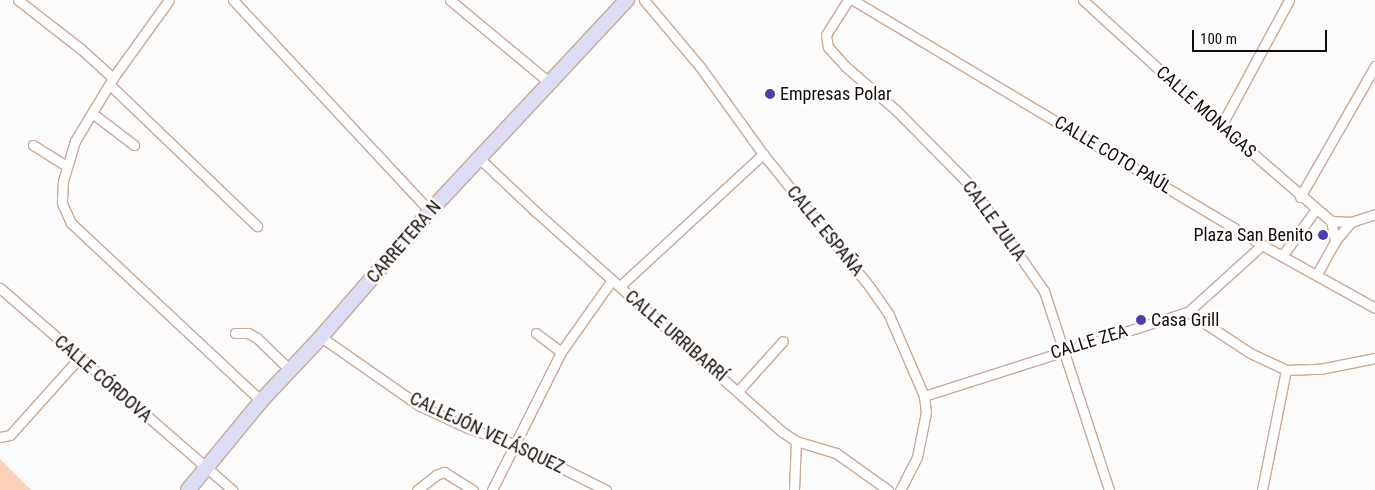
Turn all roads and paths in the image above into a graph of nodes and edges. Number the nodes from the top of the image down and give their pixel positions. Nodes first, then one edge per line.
1 (18, 0) edge
2 (169, 0) edge
3 (233, 0) edge
4 (450, 0) edge
5 (627, 0) edge
6 (644, 0) edge
7 (848, 0) edge
8 (853, 0) edge
9 (1083, 0) edge
10 (1289, 0) edge
11 (1375, 66) edge
12 (111, 82) junction
13 (550, 83) junction
14 (92, 113) junction
15 (1221, 126) junction
16 (34, 145) dead end
17 (134, 145) dead end
18 (764, 154) junction
19 (479, 158) junction
20 (67, 166) junction
21 (1300, 197) junction
22 (1316, 209) junction
23 (430, 211) junction
24 (1375, 214) edge
25 (1331, 221) junction
26 (1351, 222) junction
27 (257, 226) dead end
28 (1335, 241) junction
29 (1262, 245) junction
30 (1282, 256) junction
31 (1317, 274) junction
32 (612, 280) junction
33 (620, 286) junction
34 (0, 288) edge
35 (1375, 308) edge
36 (1188, 312) junction
37 (235, 333) dead end
38 (536, 334) dead end
39 (321, 337) junction
40 (783, 341) dead end
41 (1064, 350) junction
42 (561, 352) junction
43 (79, 358) junction
44 (1375, 358) edge
45 (290, 370) junction
46 (1286, 370) junction
47 (738, 391) junction
48 (924, 396) junction
49 (261, 401) junction
50 (0, 437) edge
51 (796, 441) junction
52 (514, 444) junction
53 (208, 468) junction
54 (188, 490) edge
55 (232, 490) edge
56 (417, 490) edge
57 (473, 490) edge
58 (492, 490) edge
59 (606, 490) edge
60 (794, 490) edge
61 (888, 490) edge
62 (900, 490) edge
63 (1109, 490) edge
64 (1262, 490) edge

1 - 12 street
2 - 12 street
3 - 23 street
4 - 13 street
5 - 13 main road, CARRETERA N
6 - 18 street, CALLE ESPAÑA
7 - 41 street, CALLE ZULIA
8 - 29 street, CALLE COTO PAÚL
9 - 15 street, CALLE MONAGAS
10 - 15 street
11 - 21 street
12 - 14 street
12 - 27 street
13 - 19 main road, CARRETERA N
14 - 17 street
14 - 20 street
15 - 21 street, CALLE MONAGAS
16 - 20 street
18 - 33 street
18 - 48 street, CALLE ESPAÑA
19 - 23 main road, CARRETERA N
19 - 32 street, CALLE URRIBARRÍ
20 - 49 street
21 - 22 street, CALLE MONAGAS
22 - 25 street, CALLE MONAGAS
22 - 30 street
23 - 39 main road, CARRETERA N
24 - 26 street
25 - 26 street
25 - 28 street
26 - 28 street
28 - 31 street
29 - 30 street, CALLE COTO PAÚL
29 - 36 street, CALLE ZEA
30 - 31 street, CALLE COTO PAÚL
31 - 35 street, CALLE COTO PAÚL
32 - 33 street, CALLE URRIBARRÍ
32 - 42 street
33 - 47 street, CALLE URRIBARRÍ
34 - 43 street, CALLE CÓRDOVA
36 - 41 street, CALLE ZEA
36 - 46 street
37 - 45 street
38 - 42 street
39 - 45 main road, CARRETERA N
39 - 52 street, CALLEJÓN VELÁSQUEZ
40 - 47 street
41 - 48 street, CALLE ZEA
41 - 63 street, CALLE ZULIA
42 - 52 street
43 - 50 street
43 - 53 street, CALLE CÓRDOVA
44 - 46 street
45 - 49 main road, CARRETERA N
46 - 64 street
47 - 51 street, CALLE URRIBARRÍ
48 - 62 street, CALLE ESPAÑA
49 - 53 main road, CARRETERA N
51 - 60 street
51 - 61 street, CALLE URRIBARRÍ
52 - 58 street
52 - 59 street, CALLEJÓN VELÁSQUEZ
53 - 54 main road, CARRETERA N
53 - 55 street, CALLE CÓRDOVA
56 - 57 street

